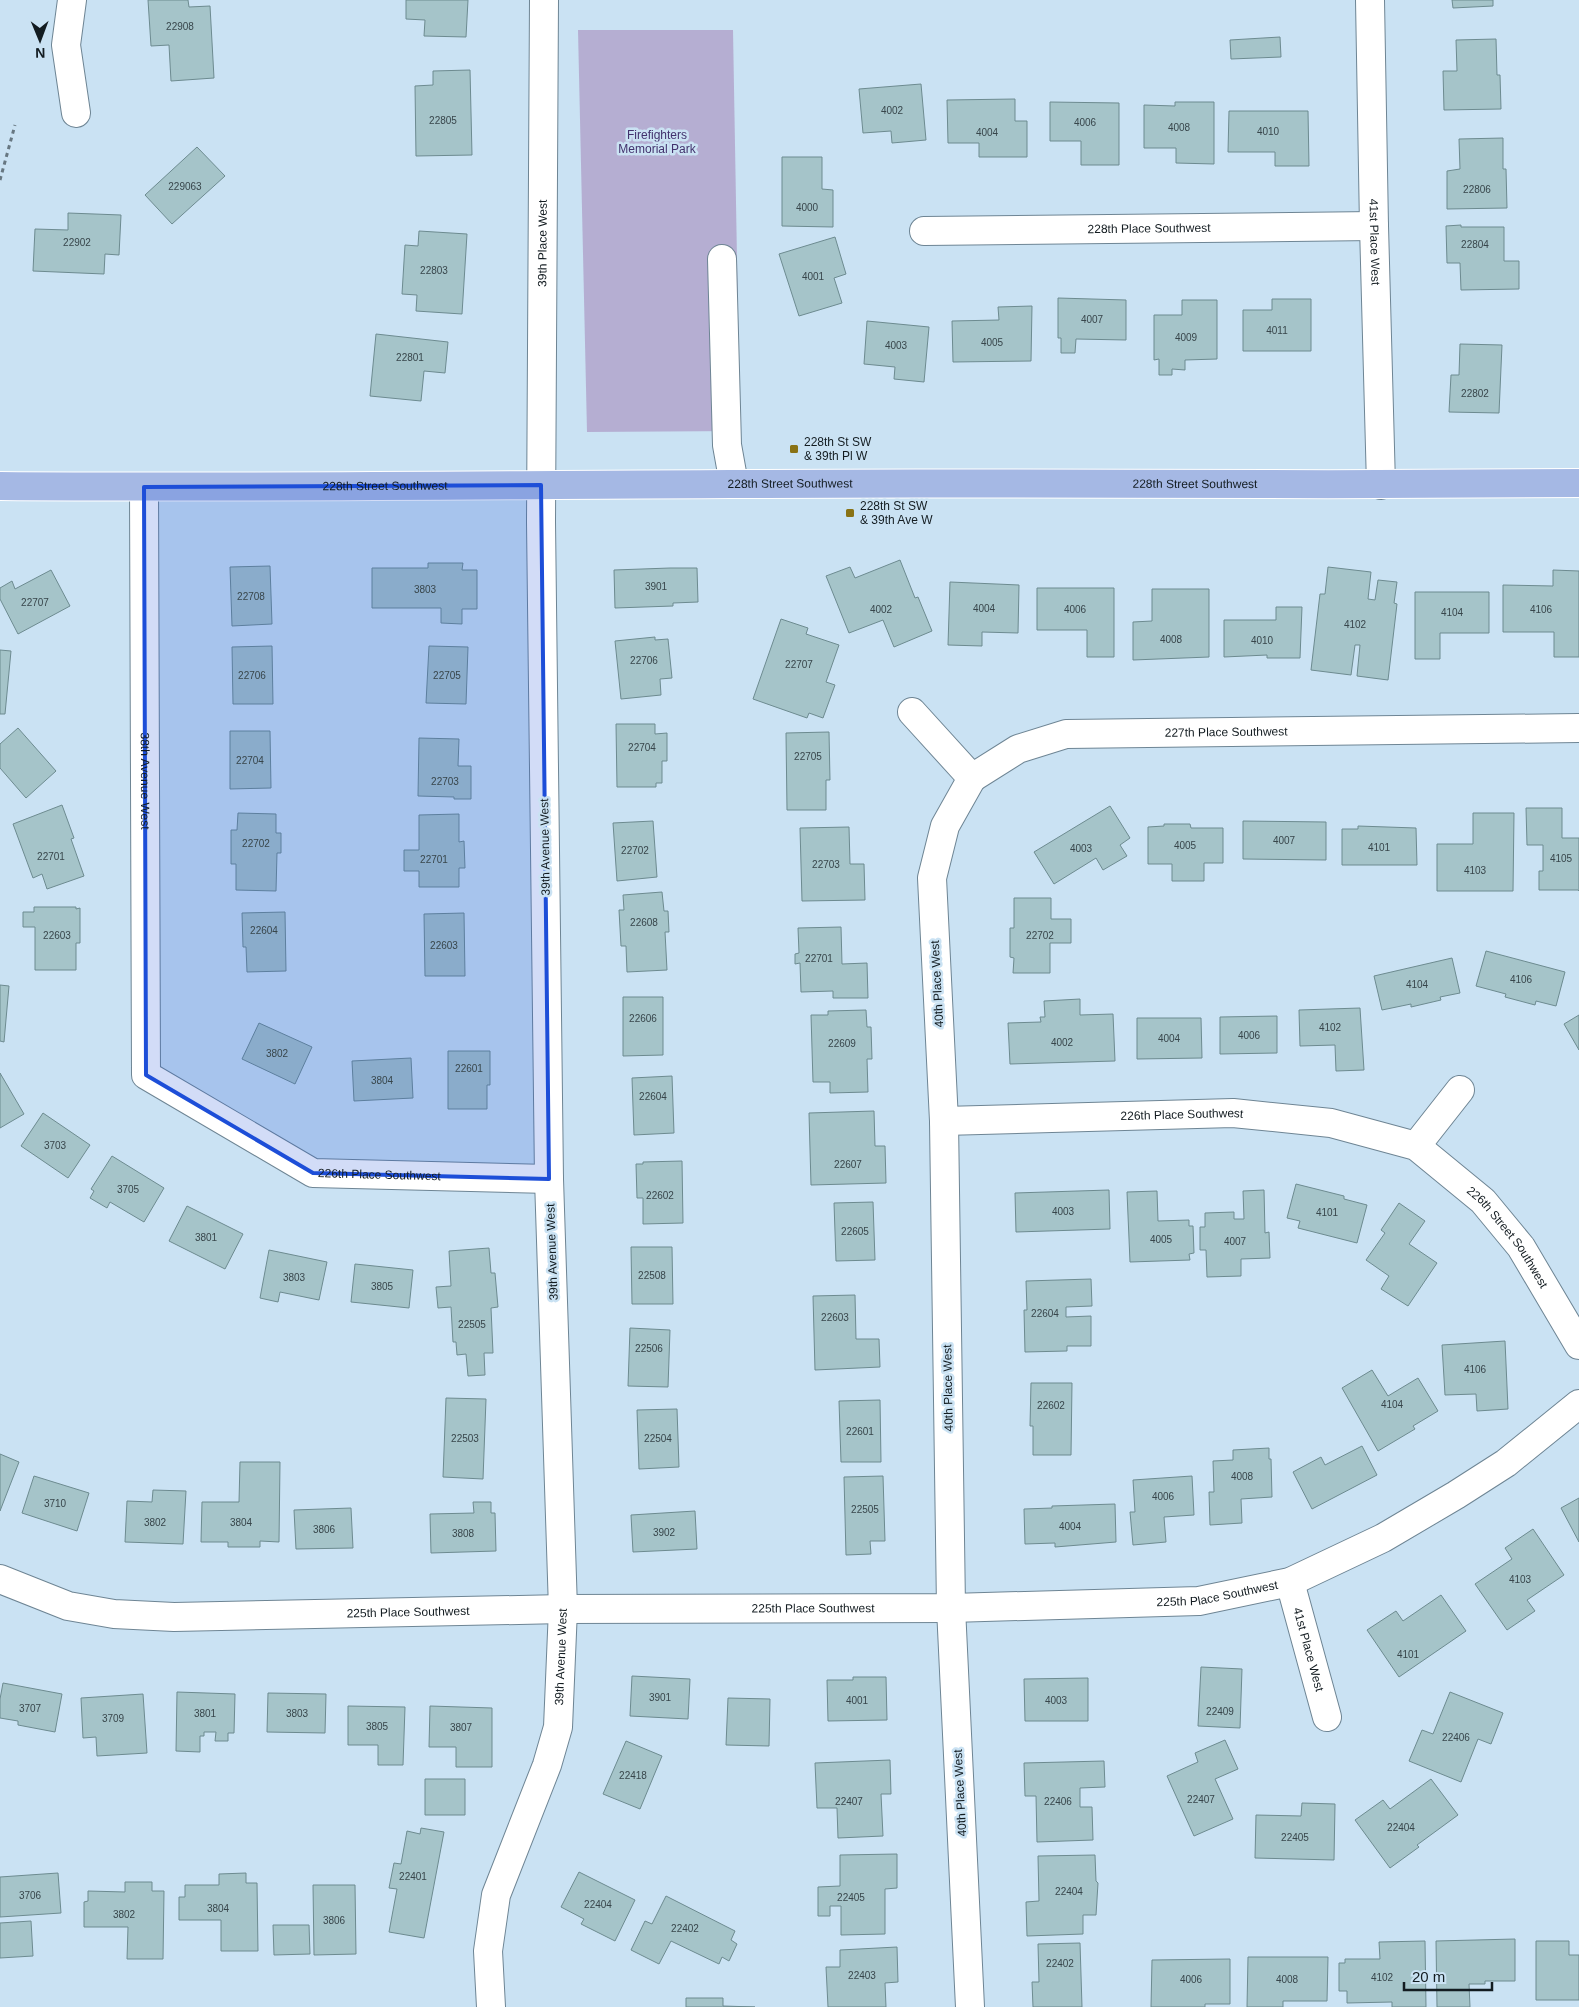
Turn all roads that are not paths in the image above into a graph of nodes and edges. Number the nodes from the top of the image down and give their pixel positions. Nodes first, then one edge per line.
1 (72, 0) edge
2 (544, 0) edge
3 (1370, 0) edge
4 (76, 113) dead end
5 (1374, 226) junction
6 (924, 231) dead end
7 (722, 259) dead end
8 (1579, 483) edge
9 (734, 484) junction
10 (541, 485) junction
11 (1381, 485) junction
12 (0, 486) edge
13 (144, 487) junction
14 (912, 712) dead end
15 (1579, 728) edge
16 (972, 778) junction
17 (146, 1075) joint
18 (1460, 1090) dead end
19 (944, 1121) junction
20 (1416, 1146) junction
21 (549, 1179) junction
22 (1579, 1344) edge
23 (1579, 1404) edge
24 (0, 1579) edge
25 (1290, 1582) junction
26 (951, 1608) junction
27 (564, 1609) junction
28 (1327, 1717) dead end
29 (491, 2007) edge
30 (970, 2007) edge

1 - 4 street
2 - 10 street, 39th Place West
3 - 5 street, 41st Place West
5 - 6 street, 228th Place Southwest
5 - 11 street, 41st Place West
7 - 9 street
8 - 11 main road, 228th Street Southwest
9 - 10 main road, 228th Street Southwest
9 - 11 main road, 228th Street Southwest
10 - 13 main road, 228th Street Southwest
10 - 21 street, 39th Avenue West
12 - 13 main road, 228th Street Southwest
13 - 17 street, 38th Avenue West
14 - 16 street
15 - 16 street, 227th Place Southwest
16 - 19 street, 40th Place West
17 - 21 street, 226th Place Southwest
18 - 20 street
19 - 20 street, 226th Place Southwest
19 - 26 street, 40th Place West
20 - 22 street, 226th Street Southwest
21 - 27 street, 39th Avenue West
23 - 25 street, 225th Place Southwest
24 - 27 street, 225th Place Southwest
25 - 26 street, 225th Place Southwest
25 - 28 street, 41st Place West
26 - 27 street, 225th Place Southwest
26 - 30 street, 40th Place West
27 - 29 street, 39th Avenue West

